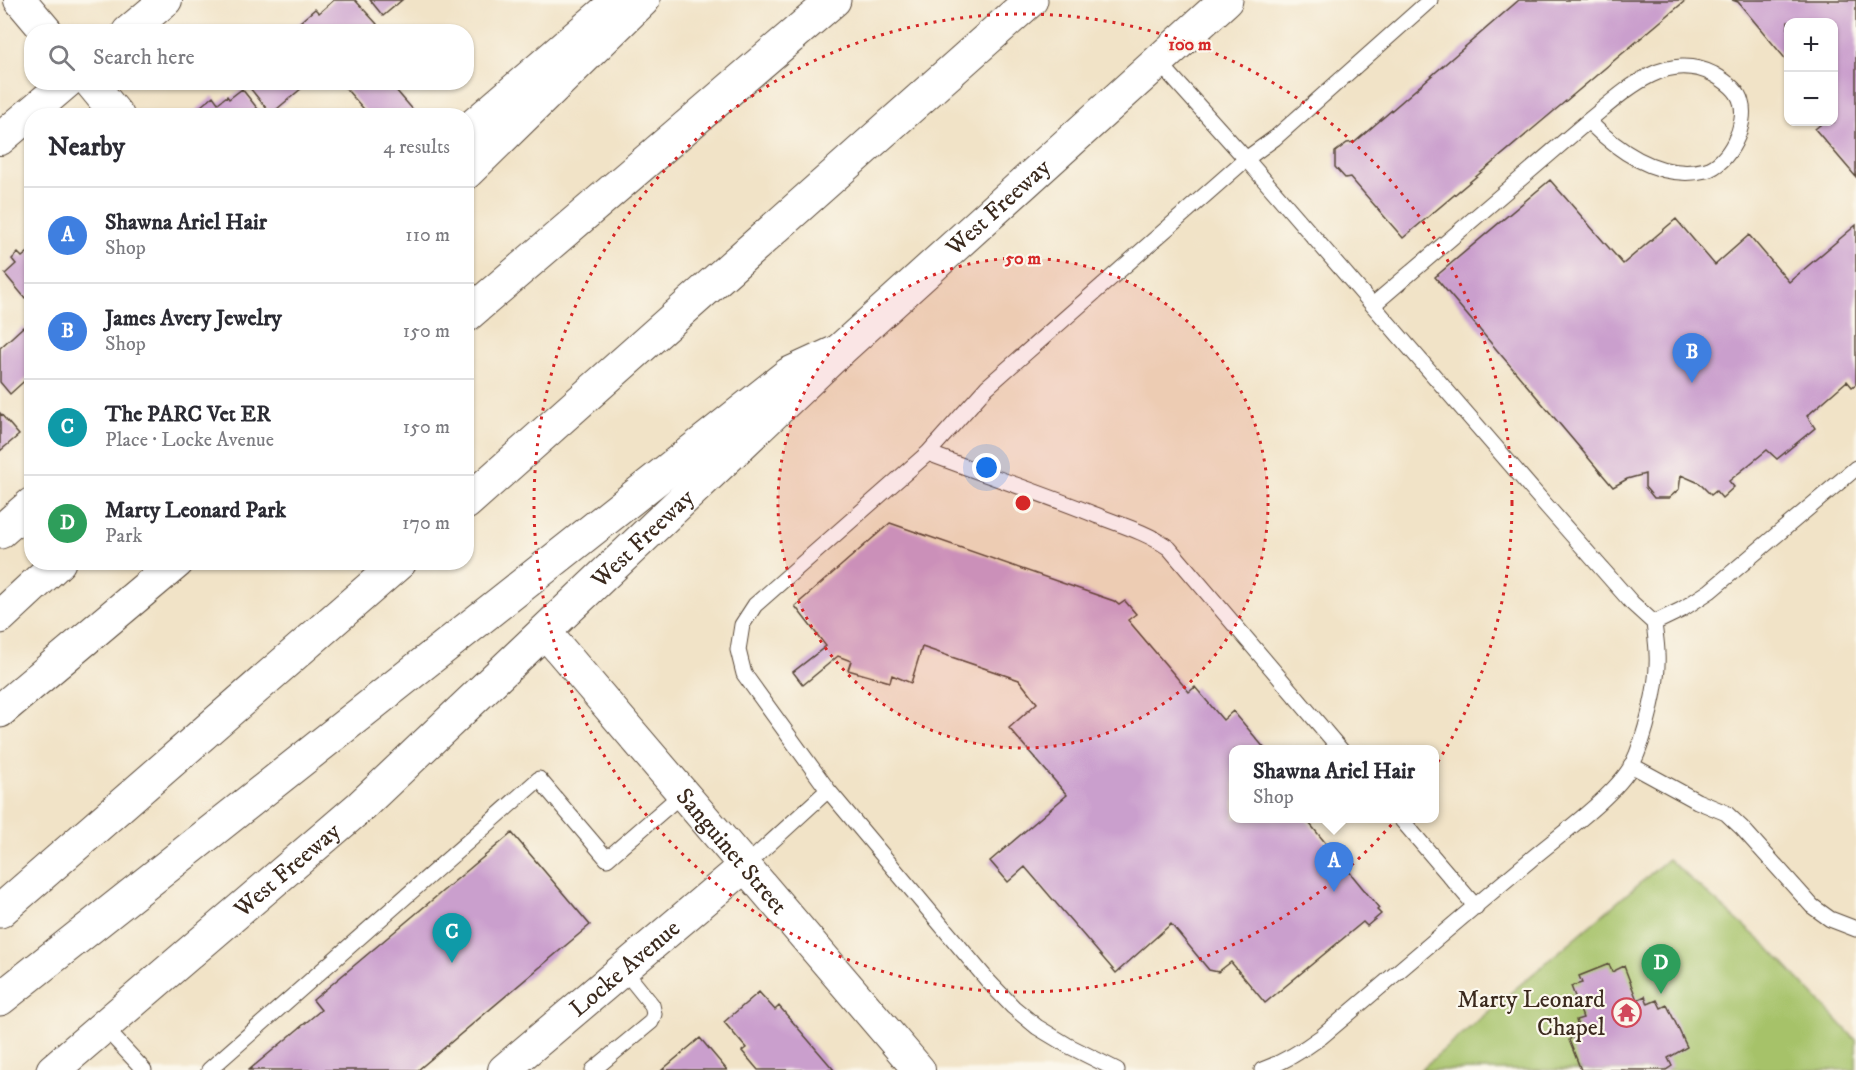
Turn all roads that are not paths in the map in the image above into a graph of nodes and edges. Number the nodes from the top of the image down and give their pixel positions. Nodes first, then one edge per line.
1 (20, 0) edge
2 (166, 0) edge
3 (619, 0) edge
4 (643, 0) edge
5 (834, 0) edge
6 (1031, 0) edge
7 (1226, 0) edge
8 (1430, 0) edge
9 (40, 24) edge
10 (138, 24) edge
11 (1158, 61) junction
12 (58, 90) edge
13 (97, 90) edge
14 (36, 108) edge
15 (111, 108) edge
16 (24, 119) edge
17 (1588, 121) junction
18 (474, 125) edge
19 (0, 139) edge
20 (1246, 159) junction
21 (474, 164) edge
22 (1373, 305) junction
23 (474, 309) edge
24 (839, 351) junction
25 (928, 453) junction
26 (1856, 468) edge
27 (474, 496) edge
28 (24, 511) edge
29 (0, 532) edge
30 (50, 570) edge
31 (167, 570) edge
32 (391, 570) edge
33 (0, 617) edge
34 (1654, 623) junction
35 (545, 632) junction
36 (0, 711) edge
37 (1337, 745) edge
38 (1631, 765) junction
39 (828, 790) junction
40 (683, 793) junction
41 (1403, 823) edge
42 (745, 866) junction
43 (1476, 908) junction
44 (0, 911) edge
45 (1856, 929) edge
46 (623, 969) junction
47 (0, 999) edge
48 (104, 1027) junction
49 (909, 1066) edge
50 (53, 1070) edge
51 (144, 1070) edge
52 (209, 1070) edge
53 (504, 1070) edge
54 (593, 1070) edge
55 (1117, 1070) edge
56 (1262, 1070) edge

1 - 9 street
2 - 10 street
3 - 18 main road
4 - 21 main road
5 - 23 main road
6 - 27 main road
7 - 11 main road, West Freeway
8 - 20 lane
11 - 20 lane
11 - 24 main road, West Freeway
12 - 14 street
13 - 15 street
16 - 19 street
17 - 17 lane
17 - 22 lane
20 - 22 lane
20 - 25 lane
22 - 34 lane
24 - 35 main road, West Freeway
24 - 47 main road
25 - 37 lane
25 - 39 lane
26 - 34 lane
28 - 29 main road
30 - 33 main road
31 - 36 main road
32 - 44 main road
34 - 38 lane
35 - 40 street, Sanguinet Street
35 - 48 main road, West Freeway
38 - 43 lane
38 - 45 lane
39 - 42 lane
39 - 55 lane
40 - 42 street, Sanguinet Street
40 - 52 lane
41 - 43 lane
42 - 46 street, Locke Avenue
42 - 49 street, Sanguinet Street
43 - 56 lane
46 - 53 street, Locke Avenue
46 - 54 lane
48 - 50 main road, West Freeway
48 - 51 lane

